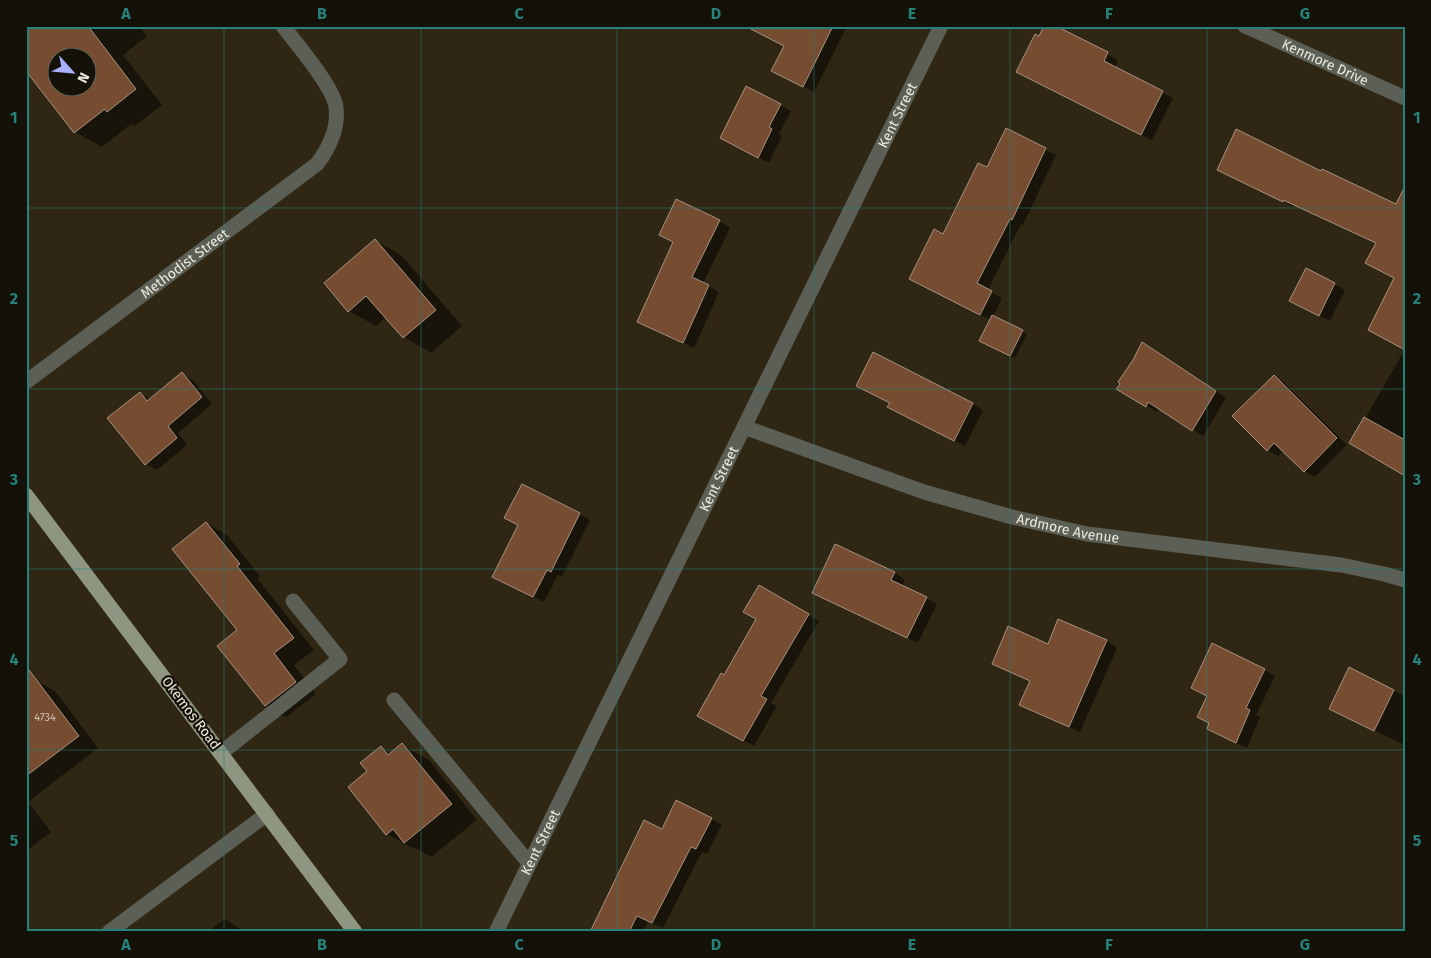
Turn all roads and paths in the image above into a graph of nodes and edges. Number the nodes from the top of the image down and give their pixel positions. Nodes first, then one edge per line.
1 (283, 26) edge
2 (941, 26) edge
3 (1245, 26) edge
4 (1405, 98) edge
5 (26, 382) edge
6 (744, 427) junction
7 (26, 495) edge
8 (1405, 580) edge
9 (293, 601) dead end
10 (394, 700) dead end
11 (221, 753) junction
12 (267, 814) junction
13 (529, 863) junction
14 (109, 932) edge
15 (355, 932) edge
16 (496, 932) edge

1 - 5 street, Methodist Street
2 - 6 street, Kent Street
3 - 4 street, Kenmore Drive
6 - 8 street, Ardmore Avenue
6 - 13 street, Kent Street
7 - 11 main road, Okemos Road
9 - 11 street
10 - 13 street
11 - 12 main road, Okemos Road
12 - 14 street
12 - 15 main road, Okemos Road
13 - 16 street, Kent Street

